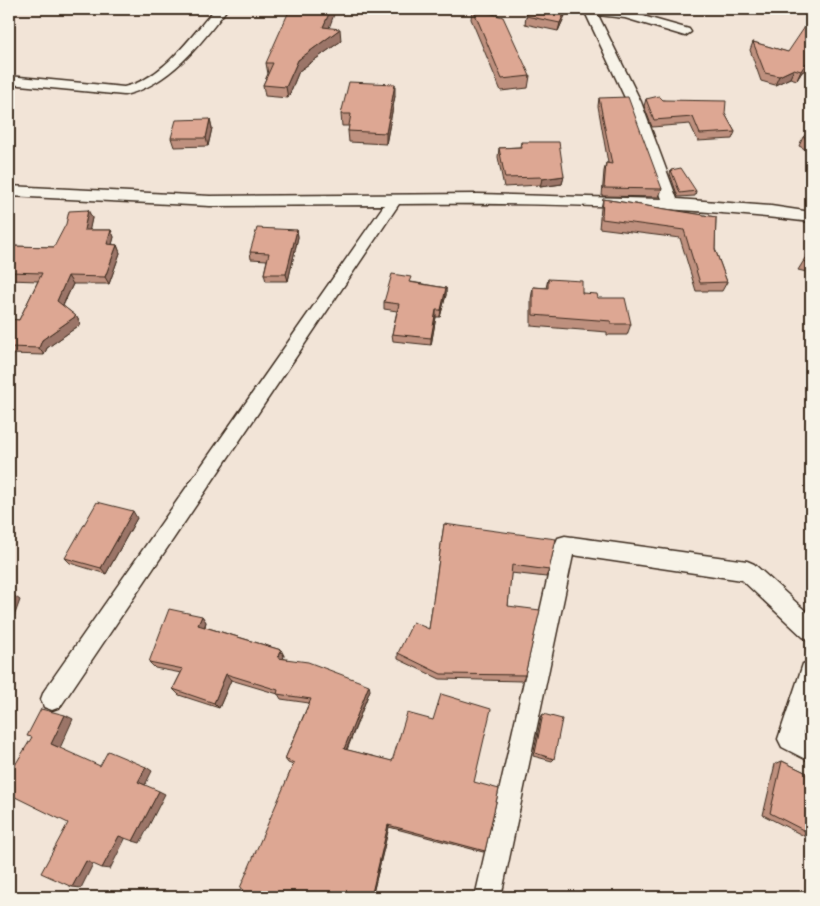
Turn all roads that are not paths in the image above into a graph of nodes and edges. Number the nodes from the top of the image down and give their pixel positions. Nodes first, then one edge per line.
1 (221, 9) edge
2 (685, 32) dead end
3 (9, 80) edge
4 (9, 190) edge
5 (395, 199) junction
6 (671, 204) junction
7 (809, 215) edge
8 (811, 630) edge
9 (811, 672) edge
10 (52, 699) dead end
11 (811, 750) edge
12 (488, 897) edge

1 - 3 street
2 - 6 street
4 - 5 street
5 - 6 street
5 - 10 street
6 - 7 street
8 - 12 street
9 - 11 street

